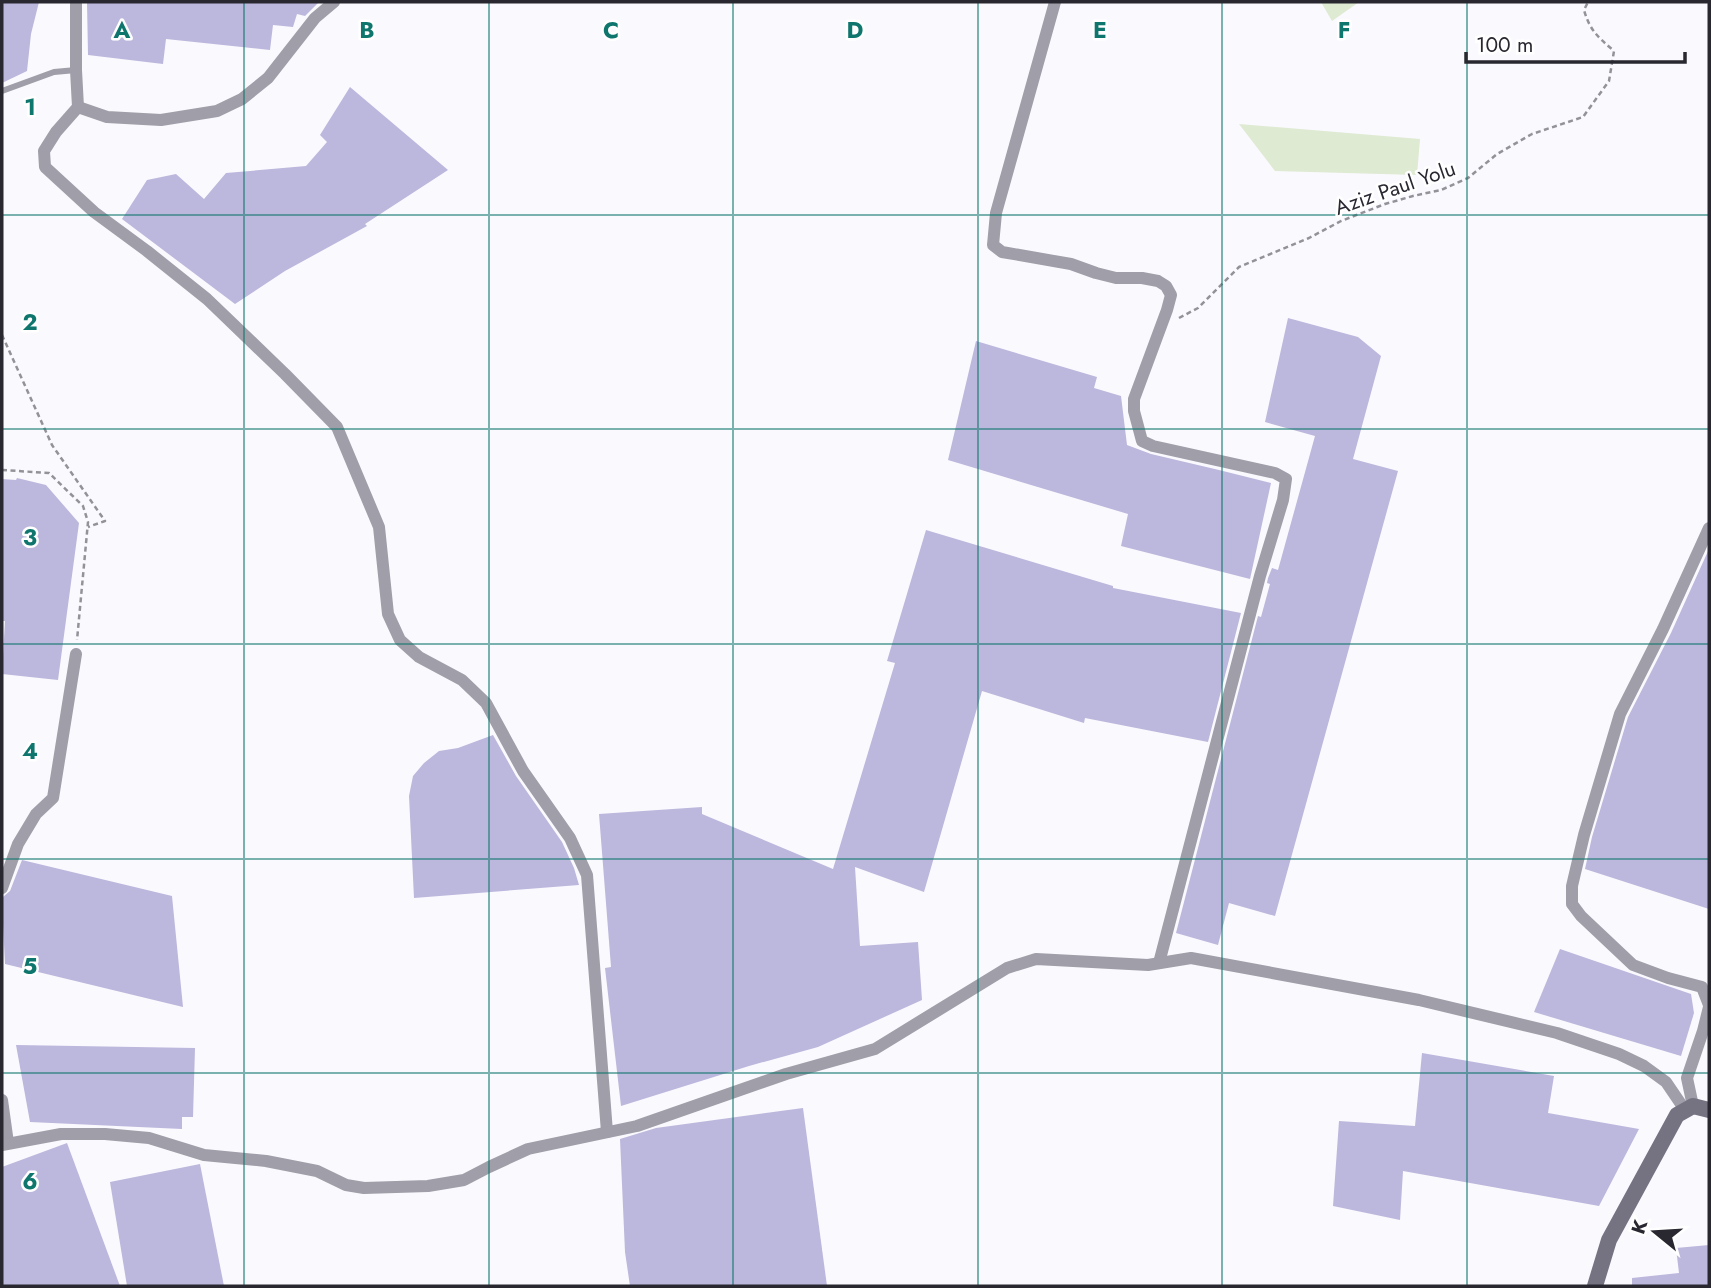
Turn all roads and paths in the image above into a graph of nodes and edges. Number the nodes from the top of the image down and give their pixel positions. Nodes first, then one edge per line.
1 (76, 2) edge
2 (334, 2) edge
3 (1055, 2) edge
4 (1588, 2) edge
5 (76, 70) junction
6 (2, 92) edge
7 (78, 107) junction
8 (1161, 328) junction
9 (2, 335) edge
10 (2, 470) edge
11 (88, 527) junction
12 (1709, 528) edge
13 (76, 654) joint
14 (2, 888) edge
15 (1159, 963) junction
16 (1709, 1006) edge
17 (2, 1100) edge
18 (1696, 1109) edge
19 (607, 1132) junction
20 (5, 1144) edge
21 (1595, 1286) edge

1 - 5 street
2 - 7 street
3 - 8 street
4 - 8 path, Aziz Paul Yolu
5 - 6 lane
5 - 7 street
7 - 19 street
8 - 15 street
9 - 11 path
10 - 11 path
11 - 13 path
12 - 16 street
13 - 14 street
15 - 18 street
15 - 19 street
16 - 18 street
17 - 20 street
18 - 21 street
19 - 20 street

